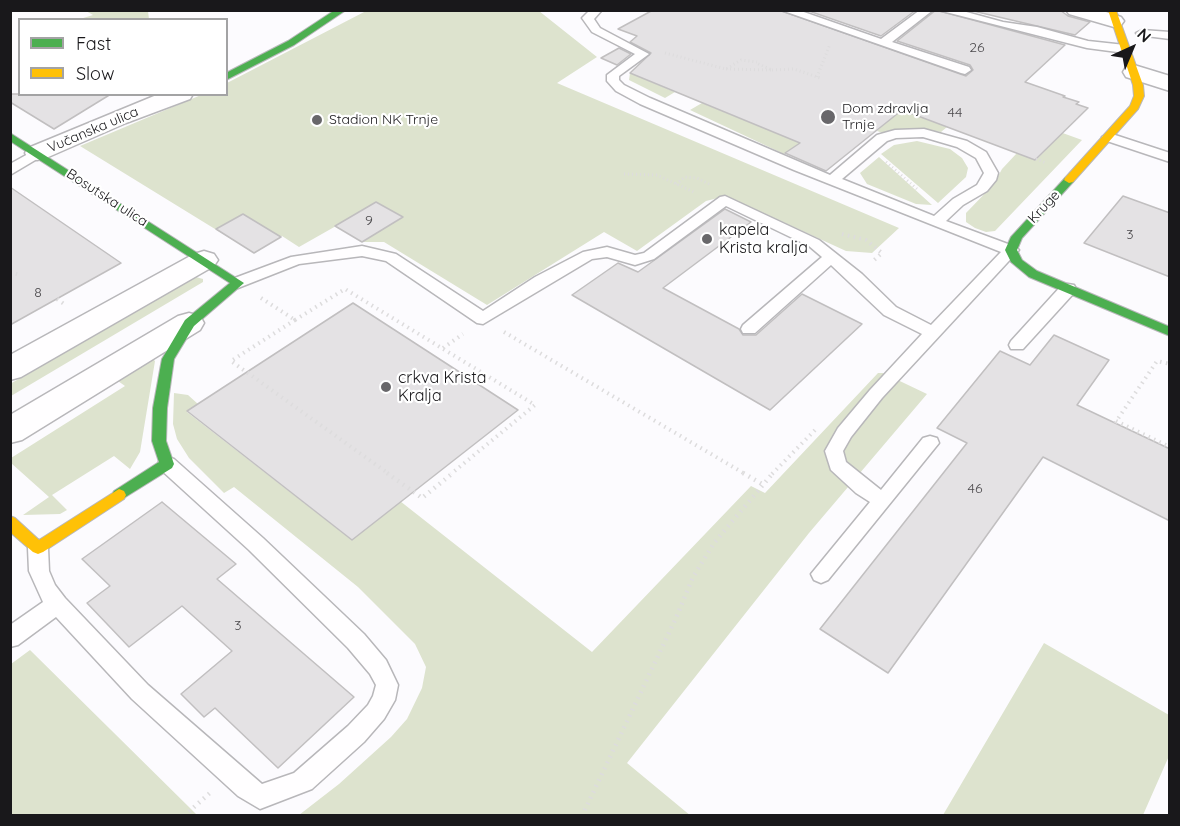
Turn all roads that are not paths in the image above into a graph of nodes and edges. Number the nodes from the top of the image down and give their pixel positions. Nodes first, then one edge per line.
1 (342, 10) edge
2 (597, 10) edge
3 (786, 10) edge
4 (927, 10) edge
5 (943, 10) edge
6 (1076, 10) edge
7 (1113, 16) edge
8 (1142, 33) dead end
9 (1170, 36) edge
10 (883, 43) junction
11 (1125, 49) junction
12 (965, 70) dead end
13 (1134, 72) junction
14 (228, 76) edge
15 (1170, 84) edge
16 (177, 96) edge
17 (1139, 96) junction
18 (1170, 107) edge
19 (1109, 137) junction
20 (12, 139) edge
21 (37, 153) junction
22 (1170, 158) edge
23 (10, 171) edge
24 (832, 180) junction
25 (936, 222) junction
26 (1011, 250) junction
27 (831, 257) junction
28 (204, 260) junction
29 (238, 283) junction
30 (1068, 289) junction
31 (189, 323) junction
32 (749, 329) dead end
33 (1170, 332) edge
34 (933, 333) junction
35 (1017, 345) dead end
36 (10, 369) edge
37 (10, 431) edge
38 (930, 443) dead end
39 (167, 464) junction
40 (883, 501) junction
41 (10, 522) edge
42 (38, 548) junction
43 (820, 574) dead end
44 (57, 604) junction
45 (10, 638) edge

1 - 14 street
2 - 24 lane
3 - 10 lane
4 - 10 lane
5 - 11 lane
6 - 7 street
7 - 11 street
8 - 9 lane
10 - 12 lane
11 - 13 street
13 - 15 street
13 - 17 street
16 - 21 street, Vučanska ulica
17 - 18 street
17 - 19 street, Kruge
19 - 22 lane
19 - 26 street, Kruge
20 - 21 street, Bosutska ulica
21 - 23 lane
21 - 28 street, Bosutska ulica
24 - 25 lane
24 - 25 lane
25 - 26 lane
26 - 30 street
26 - 34 lane
27 - 29 lane
27 - 32 lane
27 - 34 lane
28 - 29 street, Bosutska ulica
28 - 36 street
29 - 31 street
30 - 33 street
30 - 35 lane
31 - 37 street
31 - 39 street
34 - 40 lane
38 - 40 lane
39 - 42 street
39 - 44 lane
40 - 43 lane
41 - 42 street
42 - 44 lane
44 - 45 lane

